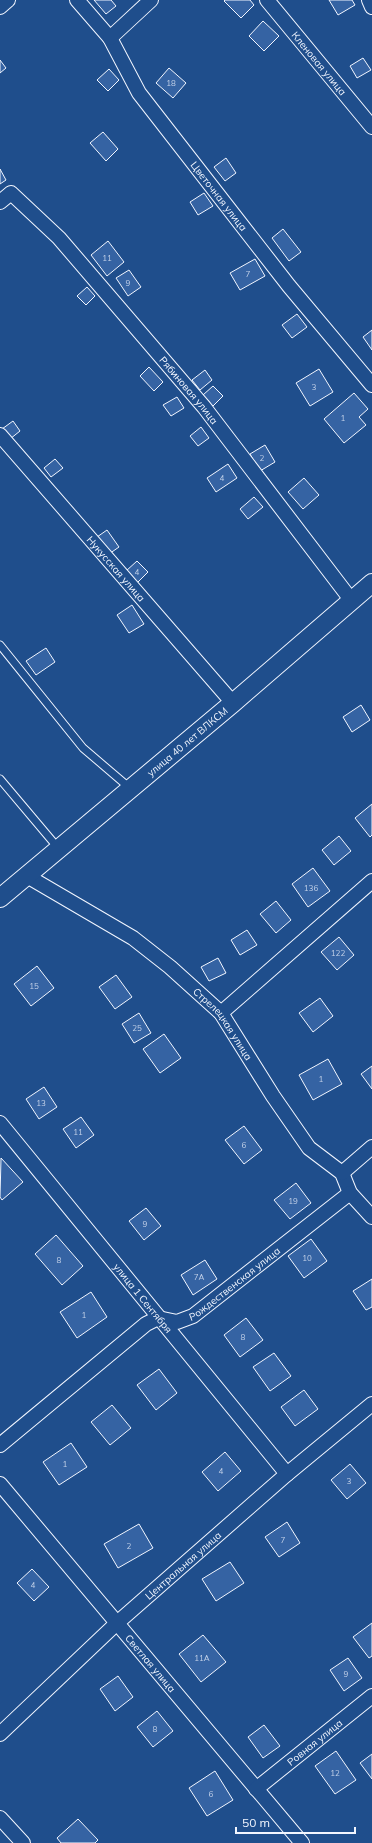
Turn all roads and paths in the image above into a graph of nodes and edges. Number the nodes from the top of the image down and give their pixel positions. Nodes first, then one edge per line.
1 (8, 0) edge
2 (77, 0) edge
3 (151, 0) edge
4 (268, 0) edge
5 (369, 0) edge
6 (372, 6) edge
7 (0, 7) edge
8 (110, 38) junction
9 (372, 127) edge
10 (0, 202) edge
11 (372, 385) edge
12 (0, 435) edge
13 (372, 583) edge
14 (352, 601) junction
15 (0, 645) edge
16 (233, 703) junction
17 (0, 779) edge
18 (131, 789) junction
19 (59, 849) junction
20 (27, 876) junction
21 (372, 881) edge
22 (0, 898) edge
23 (221, 1013) junction
24 (0, 1122) edge
25 (372, 1147) edge
26 (342, 1173) junction
27 (350, 1193) junction
28 (372, 1217) edge
29 (158, 1318) junction
30 (372, 1404) edge
31 (0, 1445) edge
32 (287, 1474) junction
33 (0, 1484) edge
34 (117, 1623) junction
35 (372, 1696) edge
36 (0, 1734) edge
37 (256, 1789) junction
38 (0, 1818) edge
39 (23, 1843) edge
40 (302, 1843) edge

1 - 7 street
2 - 8 street, Цветочная улица
3 - 8 street
4 - 9 street, Кленовая улица
5 - 6 street
8 - 11 street, Цветочная улица
10 - 14 street, Рябиновая улица
12 - 16 street, Нукусская улица
13 - 14 street, улица 40 лет ВЛКСМ
14 - 16 street, улица 40 лет ВЛКСМ
15 - 18 lane
16 - 18 street, улица 40 лет ВЛКСМ
17 - 19 lane
18 - 19 street, улица 40 лет ВЛКСМ
19 - 20 street, улица 40 лет ВЛКСМ
20 - 22 street, улица 40 лет ВЛКСМ
20 - 23 street, Стрелецкая улица
21 - 23 street
23 - 26 street, Стрелецкая улица
24 - 29 street, улица 1 Сентября
25 - 26 street
26 - 27 street
27 - 28 street
27 - 29 street, Рождественская улица
29 - 31 street
29 - 32 street, улица 1 Сентября
30 - 32 street, Центральная улица
32 - 34 street, Центральная улица
33 - 34 street, Светлая улица
34 - 36 street, Центральная улица
34 - 37 street, Светлая улица
35 - 37 street, Ровная улица
37 - 40 street, Светлая улица
38 - 39 street

